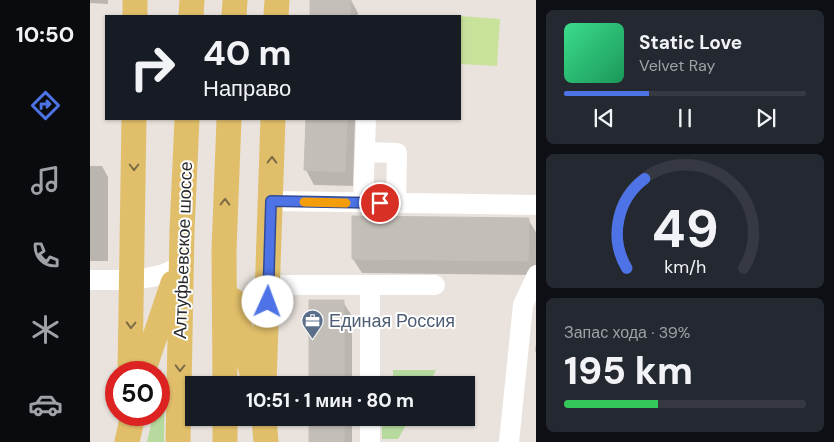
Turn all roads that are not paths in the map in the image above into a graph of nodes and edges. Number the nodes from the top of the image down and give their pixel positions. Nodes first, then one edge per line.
1 (135, 0) edge
2 (192, 0) edge
3 (235, 0) edge
4 (277, 0) edge
5 (135, 15) edge
6 (191, 15) edge
7 (234, 15) edge
8 (276, 15) edge
9 (134, 120) edge
10 (187, 120) edge
11 (229, 120) edge
12 (273, 120) edge
13 (366, 120) edge
14 (365, 152) junction
15 (271, 201) junction
16 (363, 203) junction
17 (396, 204) junction
18 (536, 205) edge
19 (182, 231) junction
20 (224, 250) junction
21 (176, 268) junction
22 (536, 275) edge
23 (132, 278) junction
24 (90, 280) edge
25 (268, 285) junction
26 (370, 285) junction
27 (435, 285) dead end
28 (246, 348) junction
29 (130, 361) edge
30 (147, 361) edge
31 (224, 376) edge
32 (238, 376) edge
33 (253, 376) edge
34 (264, 376) edge
35 (370, 376) edge
36 (128, 426) edge
37 (131, 426) edge
38 (265, 426) edge
39 (370, 426) edge
40 (127, 442) edge
41 (178, 442) edge
42 (266, 442) edge
43 (370, 442) edge
44 (509, 442) edge

1 - 5 main road
2 - 6 main road
3 - 7 main road
4 - 8 main road
9 -> 23 main road
10 - 19 main road, Алтуфьевское шоссе
20 -> 11 main road
15 -> 12 main road
13 - 14 street
14 - 16 street
14 - 17 street
15 - 16 street
15 - 25 main road
16 - 17 street
17 - 18 street
19 - 21 main road
19 -> 41 main road, Алтуфьевское шоссе
20 - 28 main road
20 - 31 main road
21 - 23 street
21 - 30 main road
22 - 44 street
23 - 24 street
23 -> 29 main road
25 - 26 street
25 - 28 main road
25 - 34 main road
26 - 27 street
26 - 35 street
28 - 32 main road
28 - 33 main road
36 - 40 main road
37 - 40 main road
38 - 42 main road
39 - 43 street

